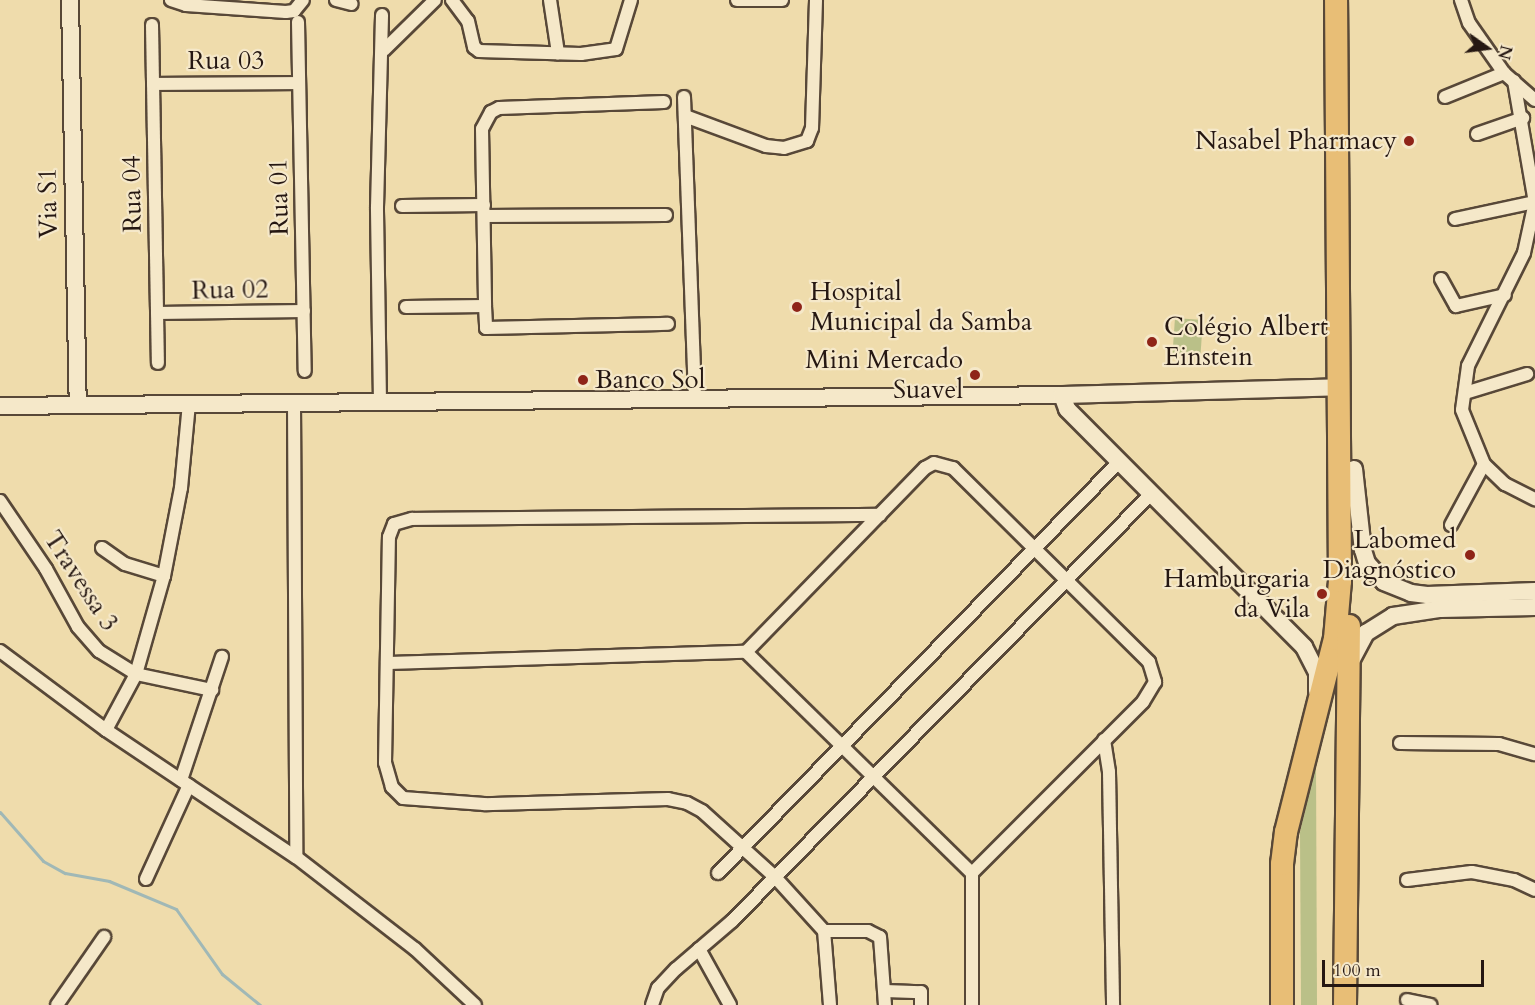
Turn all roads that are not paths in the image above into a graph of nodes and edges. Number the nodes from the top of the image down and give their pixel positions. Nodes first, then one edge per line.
1 (70, 0) edge
2 (171, 0) edge
3 (303, 0) edge
4 (336, 0) edge
5 (435, 0) edge
6 (452, 0) edge
7 (550, 0) edge
8 (631, 0) edge
9 (737, 0) edge
10 (782, 0) edge
11 (816, 0) edge
12 (1336, 0) edge
13 (1349, 0) edge
14 (1461, 0) edge
15 (352, 4) dead end
16 (382, 15) dead end
17 (298, 22) dead end
18 (152, 25) dead end
19 (384, 50) junction
20 (558, 53) junction
21 (1509, 77) junction
22 (299, 83) junction
23 (153, 84) junction
24 (684, 97) dead end
25 (1445, 97) dead end
26 (1535, 100) edge
27 (664, 102) dead end
28 (685, 116) junction
29 (1523, 118) junction
30 (1477, 134) dead end
31 (1535, 202) edge
32 (402, 206) dead end
33 (484, 211) junction
34 (666, 215) dead end
35 (1455, 219) dead end
36 (1530, 254) edge
37 (1441, 279) dead end
38 (1505, 295) junction
39 (485, 306) junction
40 (406, 307) dead end
41 (304, 311) junction
42 (157, 313) junction
43 (668, 324) dead end
44 (158, 363) dead end
45 (305, 371) dead end
46 (1527, 374) dead end
47 (1340, 387) junction
48 (1465, 393) junction
49 (1062, 395) junction
50 (695, 399) junction
51 (380, 402) junction
52 (294, 403) junction
53 (189, 404) junction
54 (78, 405) junction
55 (0, 406) edge
56 (1119, 462) junction
57 (1485, 464) junction
58 (1150, 494) junction
59 (1535, 499) edge
60 (0, 501) edge
61 (1355, 505) junction
62 (880, 514) junction
63 (1451, 525) dead end
64 (102, 548) dead end
65 (1035, 549) junction
66 (164, 576) junction
67 (1066, 580) junction
68 (1535, 591) edge
69 (1535, 607) edge
70 (0, 651) edge
71 (746, 652) junction
72 (222, 657) dead end
73 (387, 663) junction
74 (136, 674) junction
75 (1346, 689) junction
76 (212, 690) junction
77 (1312, 728) junction
78 (106, 730) junction
79 (1104, 740) junction
80 (1400, 743) dead end
81 (843, 746) junction
82 (1535, 754) edge
83 (874, 776) junction
84 (185, 782) junction
85 (741, 849) junction
86 (296, 857) junction
87 (718, 873) dead end
88 (972, 873) junction
89 (775, 877) junction
90 (146, 879) dead end
91 (1407, 880) dead end
92 (1535, 890) edge
93 (824, 931) junction
94 (104, 937) dead end
95 (699, 949) junction
96 (885, 991) junction
97 (1407, 1000) dead end
98 (57, 1005) edge
99 (475, 1005) edge
100 (652, 1005) edge
101 (730, 1005) edge
102 (830, 1005) edge
103 (885, 1005) edge
104 (921, 1005) edge
105 (972, 1005) edge
106 (1113, 1005) edge
107 (1282, 1005) edge
108 (1344, 1005) edge
109 (1430, 1005) edge

1 - 54 street, Via S1
2 - 3 street
4 - 15 street
5 - 19 street
6 - 20 street
7 - 20 street
8 - 20 street
9 - 10 street
11 - 28 street
12 - 47 highway
13 - 61 highway
14 - 21 street
16 - 19 street
17 - 22 street, Rua 01
18 - 23 street, Rua 04
19 - 51 street
21 - 25 street
21 - 26 street
21 - 29 street
22 - 23 street, Rua 03
22 - 41 street, Rua 01
23 - 42 street, Rua 04
24 - 28 street
27 - 33 street
28 - 50 street
29 - 30 street
29 - 31 street
31 - 35 street
31 - 36 street
32 - 33 street
33 - 34 street
33 - 39 street
36 - 38 street
37 - 38 street
38 - 48 street
39 - 40 street
39 - 43 street
41 - 42 street, Rua 02
41 - 45 street, Rua 01
42 - 44 street, Rua 04
46 - 48 street
47 - 49 street
47 - 77 highway
48 - 57 street
49 - 50 street
49 - 56 street
50 - 51 street
51 - 52 street
52 - 53 street
52 - 86 street
53 - 54 street
53 - 66 street
54 - 55 street
56 - 58 street
56 - 65 street
57 - 59 street
57 - 63 street
58 - 67 street
58 - 77 street
60 - 74 street, Travessa 3
61 - 68 street
61 - 75 highway
62 - 65 street
62 - 71 street
62 - 73 street
64 - 66 street
65 - 67 street
65 - 81 street
66 - 74 street
67 - 79 street
67 - 83 street
69 - 75 street
70 - 78 street
71 - 73 street
71 - 81 street
72 - 76 street
73 - 85 street
74 - 76 street, Travessa 3
74 - 78 street
75 - 108 highway
76 - 84 street
77 - 107 highway
78 - 84 street
79 - 88 street
79 - 106 street
80 - 82 street
81 - 83 street
81 - 85 street
83 - 88 street
83 - 89 street
84 - 86 street
84 - 90 street
85 - 87 street
85 - 89 street
86 - 99 street
88 - 105 street
89 - 93 street
89 - 95 street
91 - 92 street
93 - 96 street
93 - 102 street
94 - 98 street
95 - 100 street
95 - 101 street
96 - 103 street
96 - 104 street
97 - 109 street

